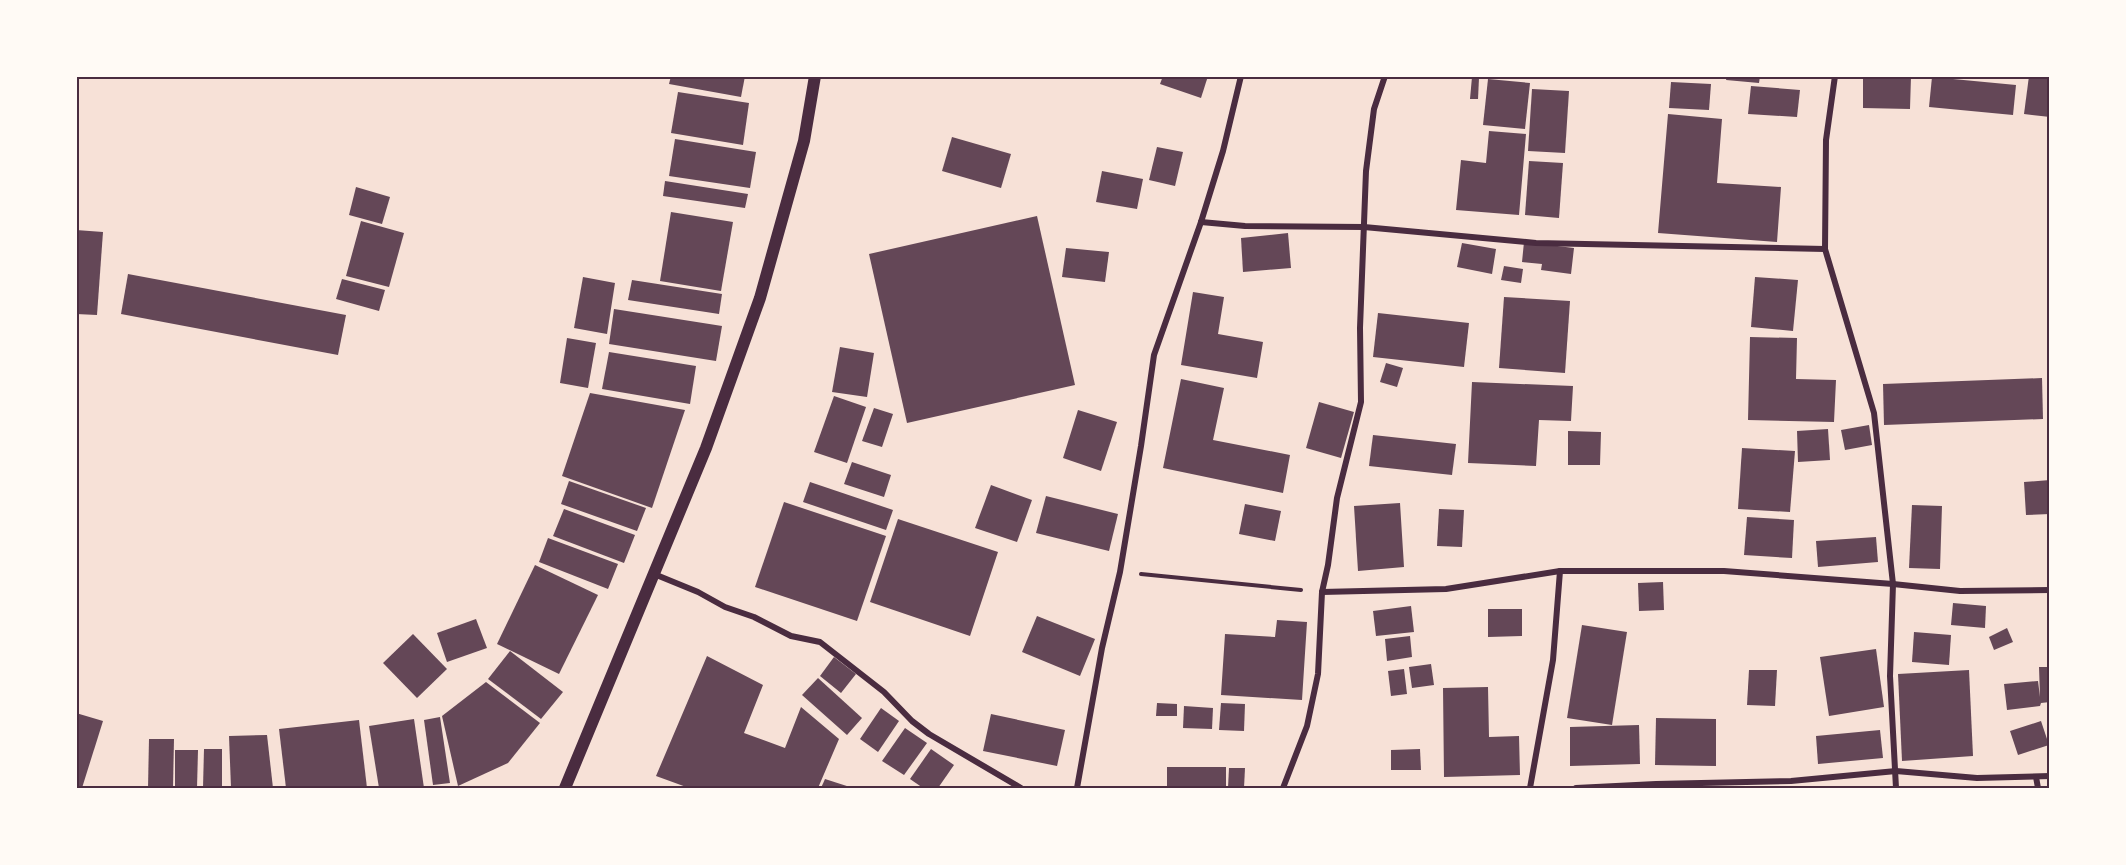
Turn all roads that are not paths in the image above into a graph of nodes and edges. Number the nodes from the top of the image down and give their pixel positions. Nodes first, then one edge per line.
1 (815, 76) edge
2 (1241, 76) edge
3 (1385, 76) edge
4 (1835, 76) edge
5 (1201, 222) junction
6 (1364, 227) junction
7 (1825, 249) junction
8 (1560, 571) junction
9 (654, 574) junction
10 (1893, 584) junction
11 (2049, 590) edge
12 (1322, 592) junction
13 (1896, 771) junction
14 (2049, 776) edge
15 (2036, 777) junction
16 (565, 789) edge
17 (1021, 789) edge
18 (1077, 789) edge
19 (1283, 789) edge
20 (1530, 789) edge
21 (1576, 789) edge
22 (1896, 789) edge
23 (2038, 789) edge

1 - 9 main road
2 - 5 street
3 - 6 street
4 - 7 street
5 - 6 street
5 - 18 street
6 - 7 street
6 - 12 street
7 - 10 street
8 - 10 street
8 - 12 street
8 - 20 street
9 - 16 main road
9 - 17 street
10 - 11 street
10 - 13 street
12 - 19 street
13 - 15 street
13 - 21 street
13 - 22 street
14 - 15 street
15 - 23 street

